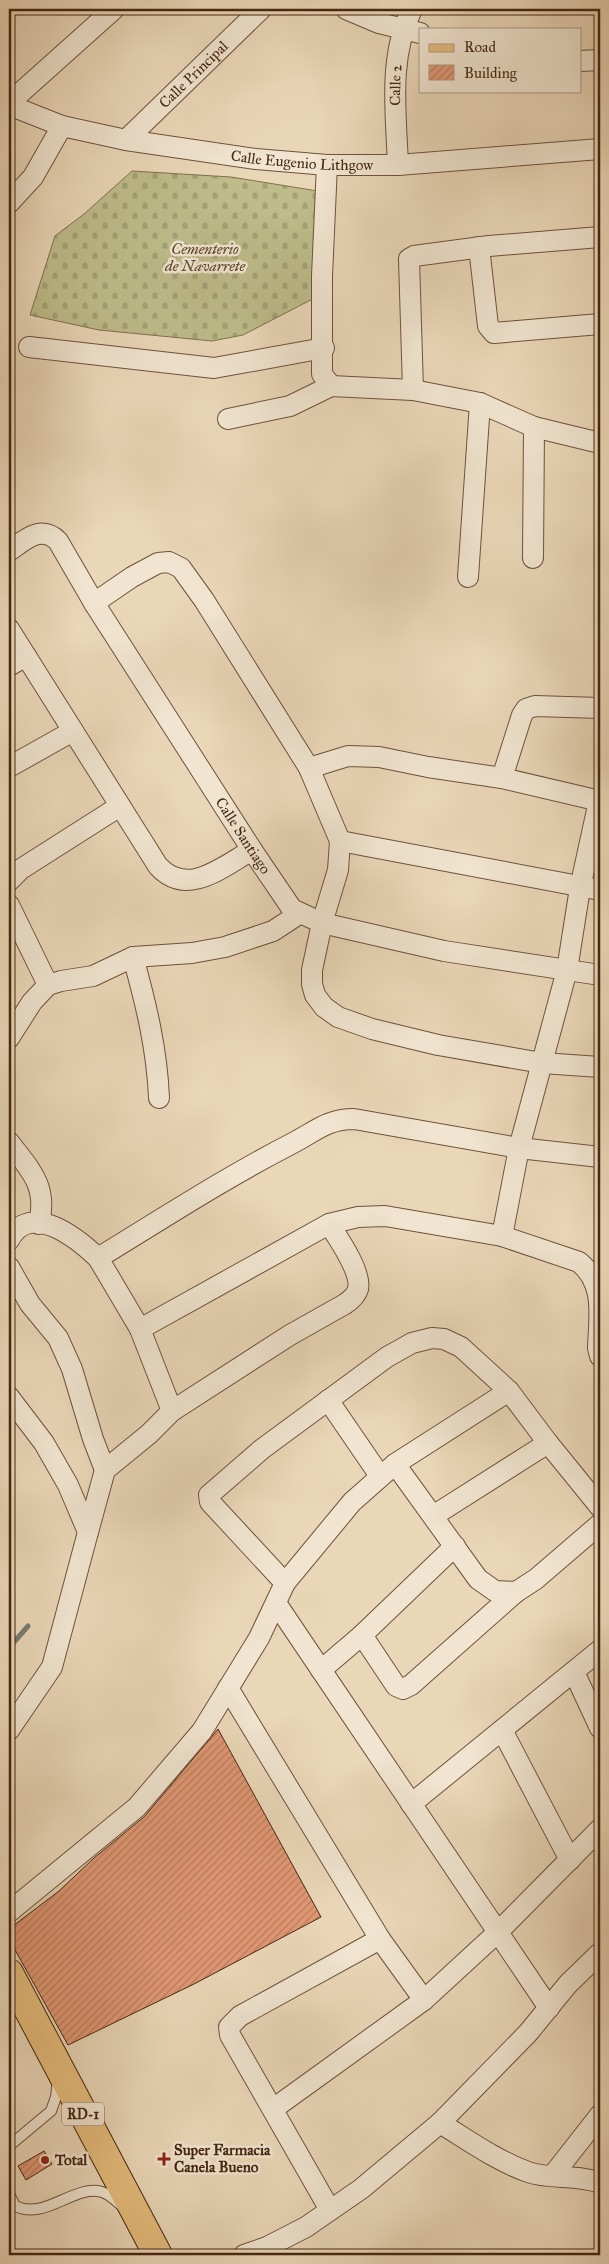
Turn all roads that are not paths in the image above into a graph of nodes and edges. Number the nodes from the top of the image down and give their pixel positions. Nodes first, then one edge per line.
1 (114, 9) edge
2 (261, 9) edge
3 (346, 9) edge
4 (412, 9) edge
5 (411, 31) edge
6 (600, 60) edge
7 (582, 61) edge
8 (9, 104) edge
9 (62, 126) junction
10 (126, 140) junction
11 (600, 150) edge
12 (327, 165) junction
13 (398, 165) junction
14 (9, 203) edge
15 (600, 237) edge
16 (479, 247) junction
17 (600, 324) edge
18 (29, 347) dead end
19 (324, 348) junction
20 (331, 386) junction
21 (413, 390) junction
22 (480, 402) junction
23 (228, 419) dead end
24 (534, 428) junction
25 (600, 443) edge
26 (9, 551) edge
27 (534, 558) dead end
28 (468, 577) dead end
29 (94, 603) junction
30 (9, 629) edge
31 (17, 661) edge
32 (600, 708) edge
33 (73, 731) junction
34 (9, 767) edge
35 (309, 768) junction
36 (502, 778) junction
37 (600, 801) edge
38 (120, 806) junction
39 (340, 842) junction
40 (252, 850) junction
41 (9, 881) edge
42 (580, 888) junction
43 (600, 890) edge
44 (9, 905) edge
45 (299, 914) junction
46 (322, 923) junction
47 (133, 957) junction
48 (566, 970) junction
49 (600, 975) edge
50 (48, 985) junction
51 (9, 1038) edge
52 (542, 1063) junction
53 (600, 1068) edge
54 (159, 1098) dead end
55 (9, 1142) edge
56 (519, 1148) junction
57 (600, 1157) edge
58 (40, 1224) junction
59 (329, 1224) junction
60 (502, 1236) junction
61 (9, 1240) edge
62 (98, 1258) junction
63 (9, 1267) edge
64 (140, 1328) junction
65 (600, 1356) edge
66 (510, 1391) junction
67 (9, 1397) edge
68 (328, 1400) junction
69 (172, 1411) junction
70 (548, 1443) junction
71 (105, 1470) junction
72 (388, 1470) junction
73 (600, 1507) edge
74 (433, 1516) junction
75 (600, 1524) edge
76 (88, 1532) junction
77 (455, 1546) junction
78 (284, 1583) junction
79 (516, 1592) junction
80 (276, 1603) junction
81 (362, 1635) junction
82 (600, 1650) edge
83 (321, 1670) junction
84 (574, 1672) junction
85 (228, 1688) junction
86 (600, 1728) edge
87 (9, 1730) edge
88 (502, 1730) junction
89 (411, 1804) junction
90 (600, 1829) edge
91 (570, 1860) junction
92 (9, 1912) edge
93 (498, 1932) junction
94 (380, 1938) junction
95 (600, 1952) edge
96 (9, 1972) edge
97 (424, 2000) junction
98 (549, 2008) junction
99 (57, 2064) junction
100 (273, 2109) junction
101 (600, 2115) edge
102 (440, 2123) junction
103 (9, 2146) edge
104 (553, 2175) junction
105 (600, 2183) edge
106 (9, 2194) edge
107 (330, 2210) junction
108 (142, 2225) junction
109 (158, 2255) edge
110 (244, 2255) edge

1 - 8 street
2 - 10 street, Calle Principal
3 - 5 street
4 - 5 street, Calle 2
5 - 13 street, Calle 2
6 - 7 street
8 - 9 street, Calle Eugenio Lithgow
9 - 10 street, Calle Eugenio Lithgow
9 - 14 street
10 - 12 street, Calle Eugenio Lithgow
11 - 13 street, Calle Eugenio Lithgow
12 - 13 street, Calle Eugenio Lithgow
12 - 19 street
15 - 16 street
16 - 17 street
16 - 21 street
18 - 19 street
19 - 20 street
20 - 21 street
20 - 23 street
21 - 22 street
22 - 24 street
22 - 28 street
24 - 25 street
24 - 27 street
26 - 29 street, Calle Santiago
29 - 35 street
29 - 40 street, Calle Santiago
30 - 31 street
31 - 33 street
32 - 36 street
33 - 34 street
33 - 38 street
35 - 36 street
35 - 39 street
36 - 37 street
37 - 42 street
38 - 40 street
38 - 41 street
39 - 42 street
39 - 46 street
40 - 45 street, Calle Santiago
42 - 43 street
42 - 48 street
44 - 50 street
45 - 46 street, Calle Santiago
45 - 47 street
46 - 48 street, Calle Santiago
46 - 52 street
47 - 50 street
47 - 54 street
48 - 49 street, Calle Santiago
48 - 52 street
50 - 51 street
52 - 53 street
52 - 56 street
55 - 58 street
56 - 57 street
56 - 60 street
56 - 62 street
58 - 61 street
58 - 62 street
59 - 60 street
59 - 64 street
59 - 69 street
60 - 65 street
62 - 64 street
63 - 71 street
64 - 69 street
66 - 68 street
66 - 70 street
66 - 72 street
67 - 76 street
68 - 72 street
68 - 78 street
69 - 71 street
70 - 73 street
70 - 74 street
71 - 76 street
72 - 74 street
72 - 78 street
74 - 77 street
75 - 79 street
76 - 87 street
77 - 79 street
77 - 81 street
78 - 80 street
79 - 81 street
80 - 83 street
80 - 85 street
81 - 83 street
82 - 84 street
83 - 89 street
84 - 86 street
84 - 88 street
85 - 92 street
85 - 94 street
88 - 89 street
88 - 91 street
89 - 93 street
90 - 91 street
91 - 93 street
93 - 97 street
93 - 98 street
94 - 97 street
94 - 100 street
95 - 98 street
96 - 99 main road, RD-1
97 - 100 street
98 - 102 street
99 - 103 lane
99 - 108 main road, RD-1
100 - 107 street
101 - 104 street
102 - 104 street
102 - 107 street
104 - 105 street
106 - 108 lane
107 - 110 street
108 - 109 main road, RD-1

